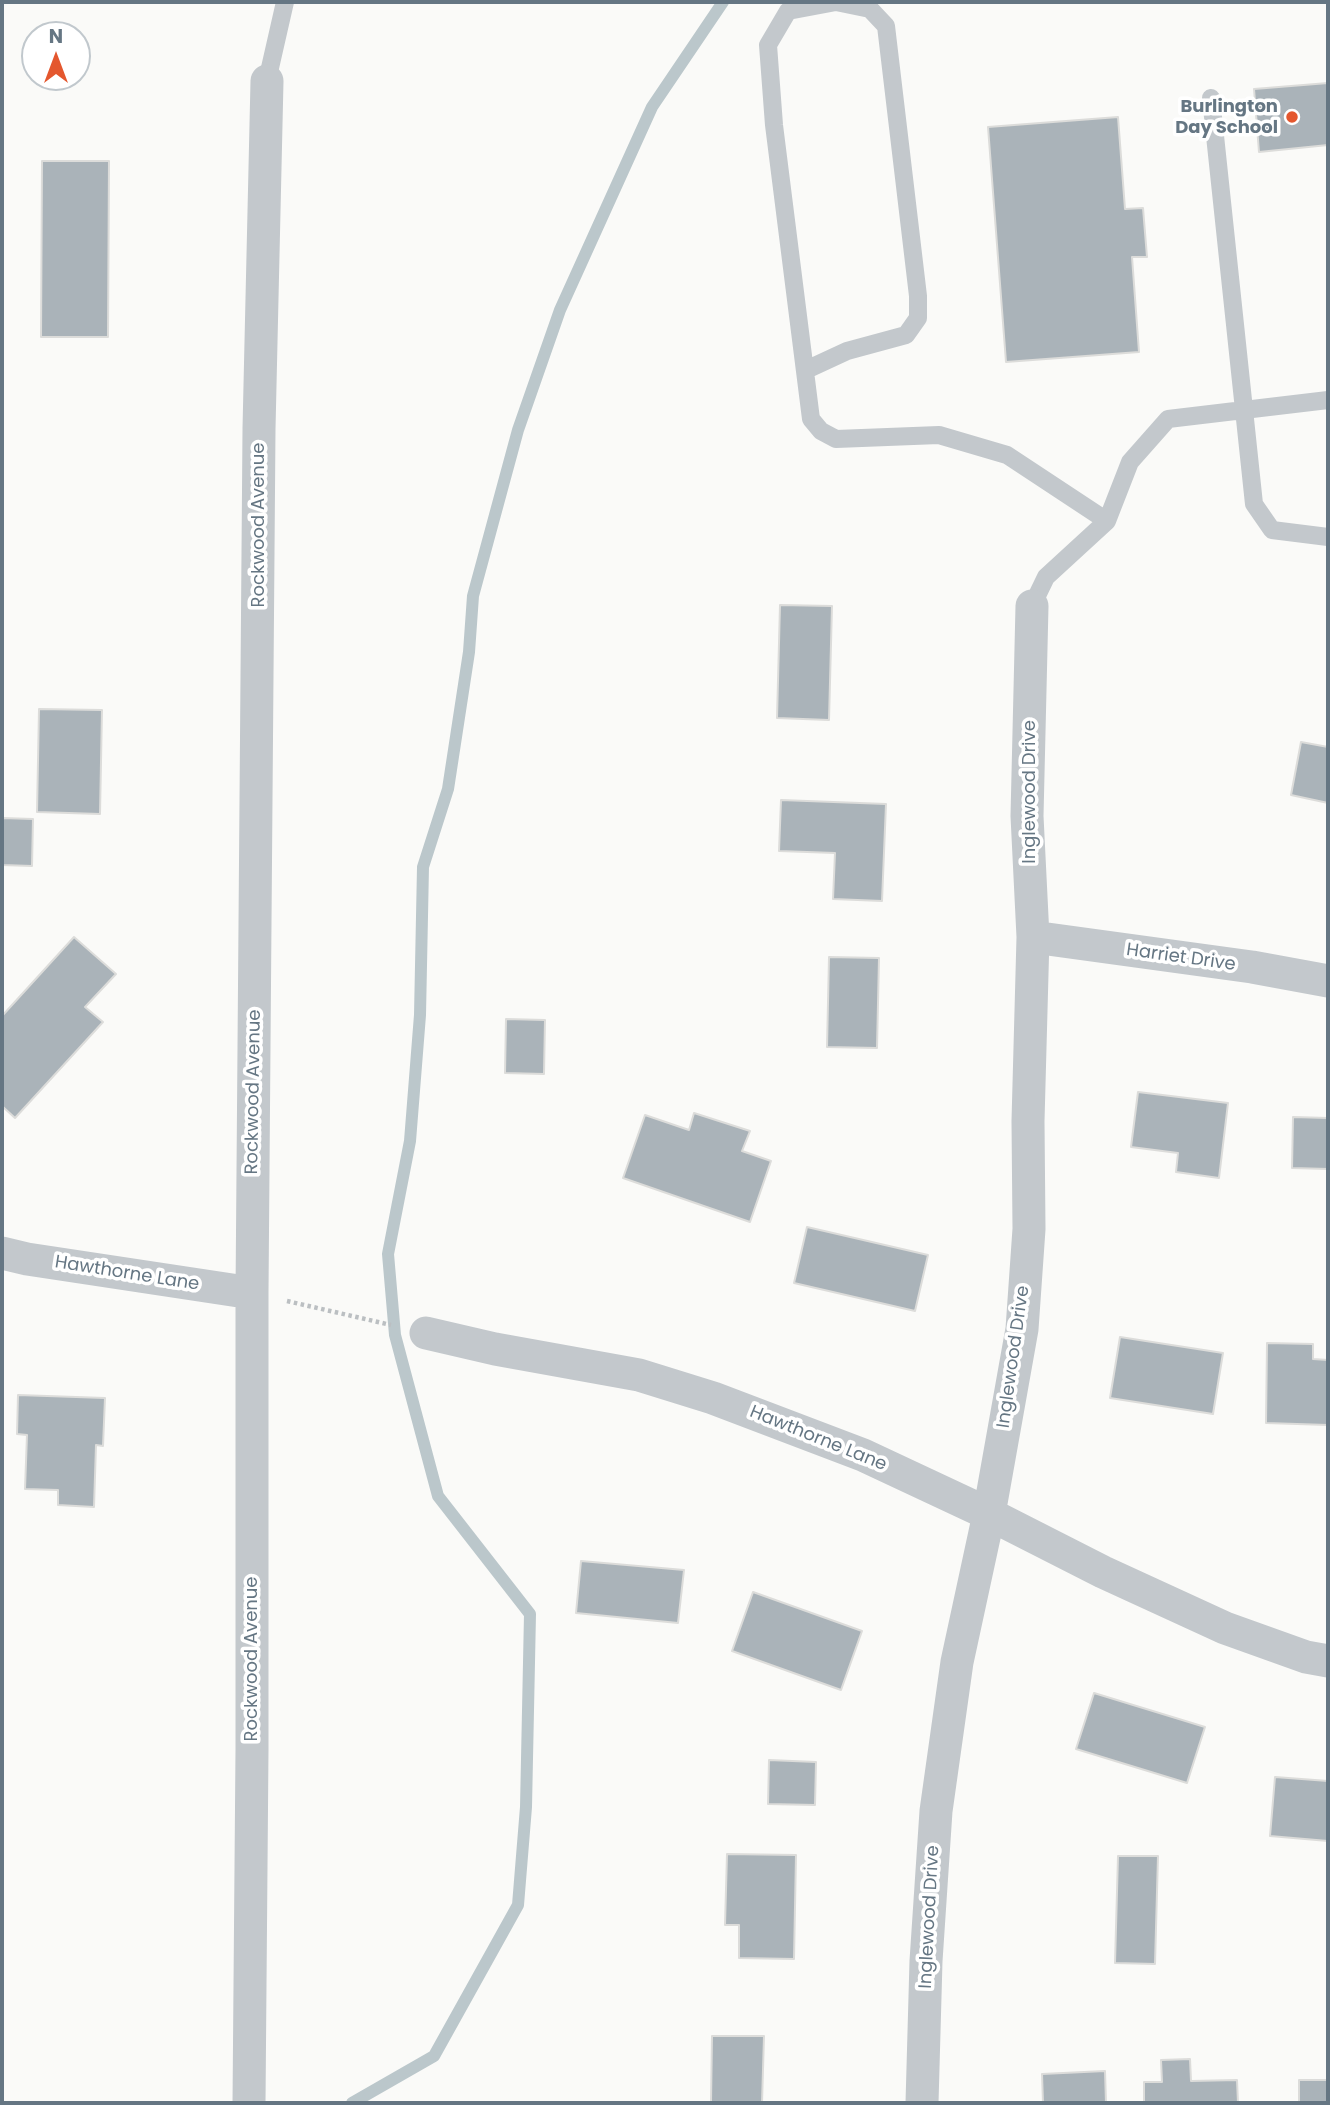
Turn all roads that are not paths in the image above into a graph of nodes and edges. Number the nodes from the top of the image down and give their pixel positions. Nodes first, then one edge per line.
1 (285, 2) edge
2 (267, 80) joint
3 (1211, 98) dead end
4 (806, 370) junction
5 (1328, 400) edge
6 (1243, 410) junction
7 (1107, 521) junction
8 (1328, 537) edge
9 (1032, 606) joint
10 (1033, 937) junction
11 (1328, 981) edge
12 (2, 1253) edge
13 (265, 1296) junction
14 (426, 1333) road end
15 (989, 1514) junction
16 (1328, 1661) edge
17 (249, 2103) edge
18 (922, 2103) edge

1 - 2 lane
2 - 13 street, Rockwood Avenue
3 - 6 lane
4 - 4 lane
4 - 7 lane
5 - 6 lane
6 - 7 lane
6 - 8 lane
7 - 9 lane
9 - 10 street, Inglewood Drive
10 - 11 street, Harriet Drive
10 - 15 street, Inglewood Drive
12 - 13 street, Hawthorne Lane
13 - 17 street, Rockwood Avenue
14 - 15 street, Hawthorne Lane
15 - 16 street, Hawthorne Lane
15 - 18 street, Inglewood Drive

